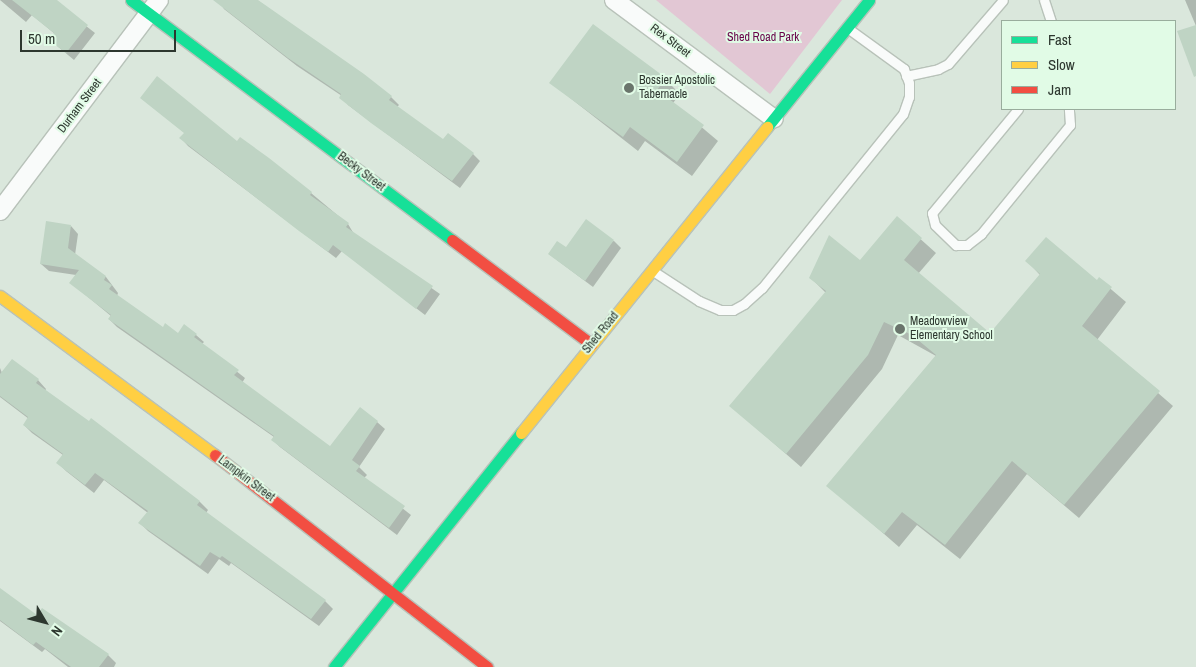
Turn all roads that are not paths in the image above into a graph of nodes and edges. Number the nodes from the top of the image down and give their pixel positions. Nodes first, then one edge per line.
1 (131, 0) edge
2 (614, 0) edge
3 (869, 0) edge
4 (1003, 0) edge
5 (1044, 0) edge
6 (154, 7) edge
7 (1051, 20) edge
8 (847, 28) junction
9 (906, 76) junction
10 (1017, 110) edge
11 (1069, 110) edge
12 (774, 119) junction
13 (0, 211) edge
14 (652, 270) junction
15 (0, 296) edge
16 (591, 344) junction
17 (394, 592) junction
18 (334, 667) edge
19 (487, 667) edge

1 - 6 street, Becky Street
2 - 12 street, Rex Street
3 - 8 street, Shed Road
4 - 9 lane
5 - 7 lane
6 - 13 street, Durham Street
6 - 16 street, Becky Street
8 - 9 lane
8 - 12 street, Shed Road
9 - 14 lane
10 - 11 lane
12 - 14 street, Shed Road
14 - 16 street, Shed Road
15 - 17 street, Lampkin Street
16 - 17 street, Shed Road
17 - 18 street, Shed Road
17 - 19 street, Lampkin Street

